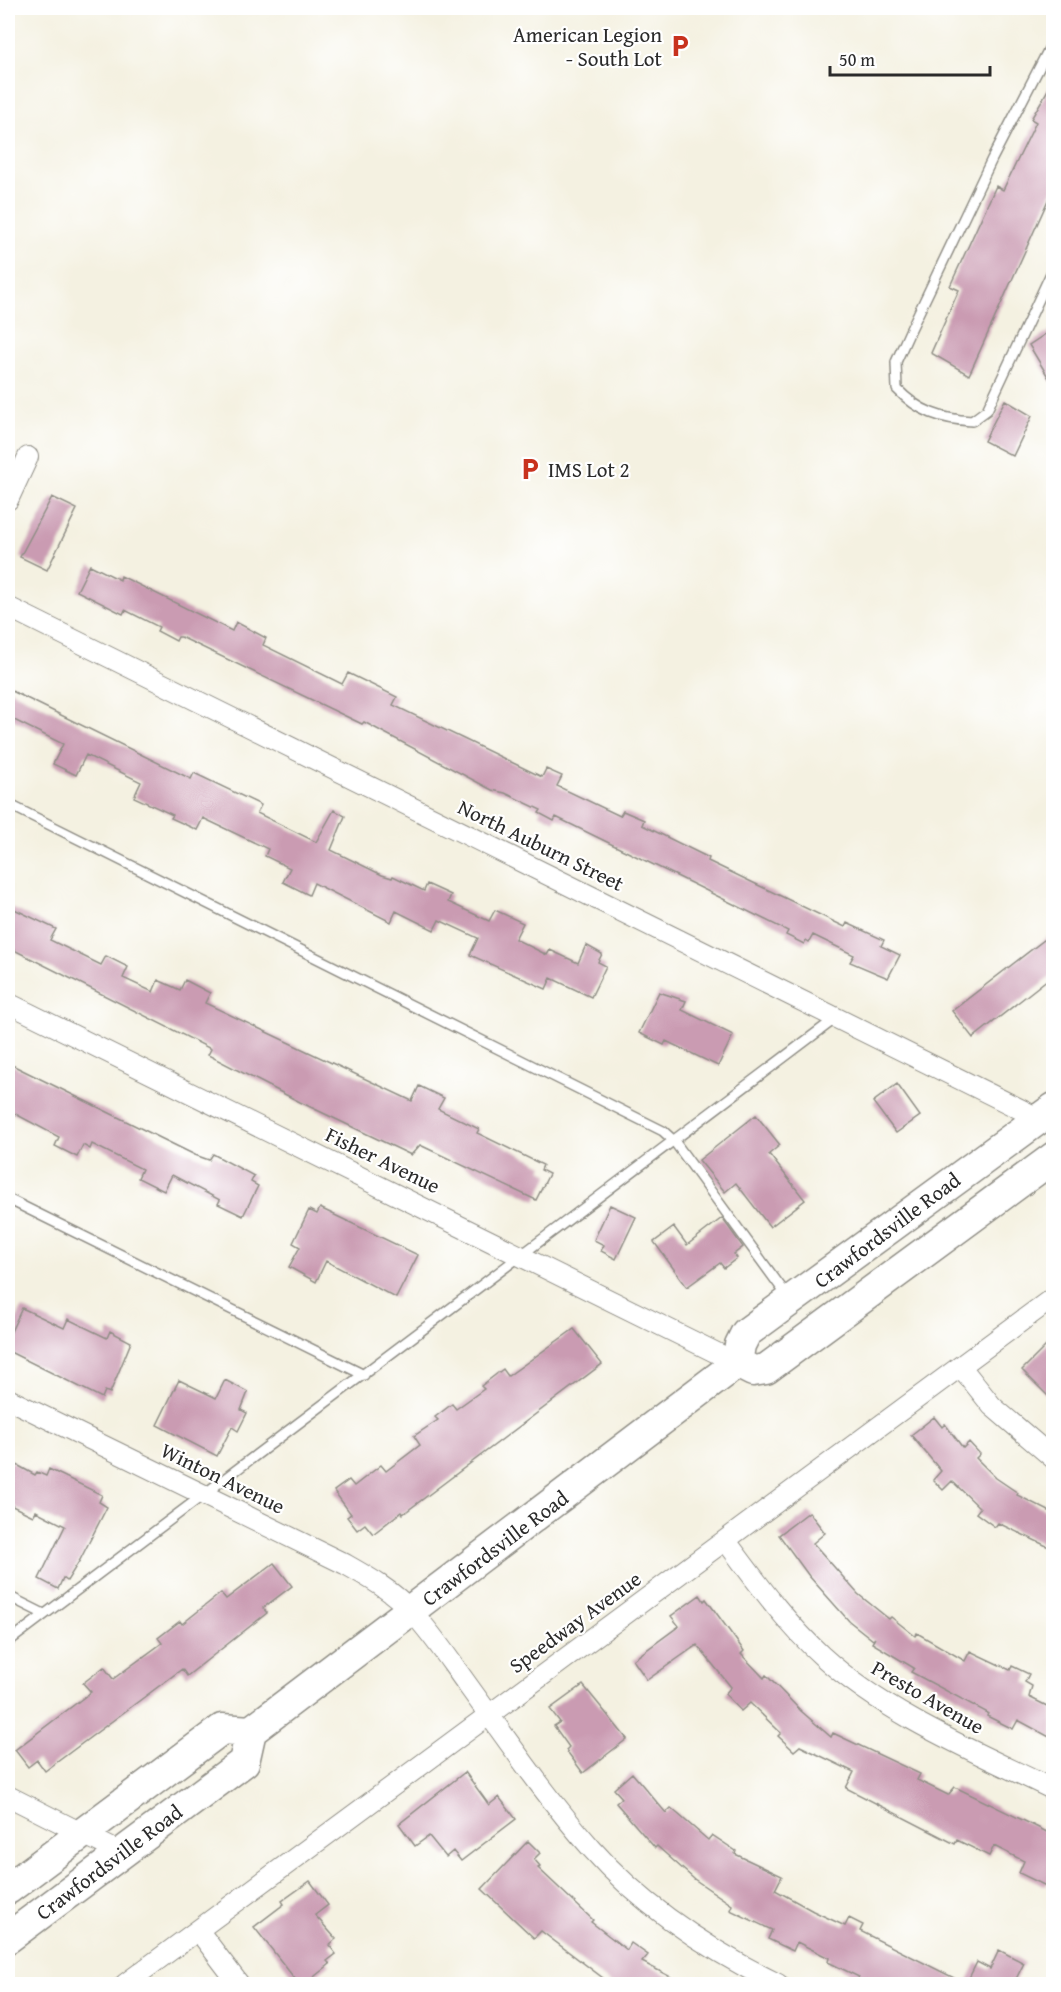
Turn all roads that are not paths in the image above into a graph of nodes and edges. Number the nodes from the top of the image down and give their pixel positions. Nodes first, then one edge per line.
1 (1053, 39) edge
2 (1053, 267) edge
3 (28, 457) dead end
4 (8, 500) edge
5 (8, 607) edge
6 (8, 804) edge
7 (8, 1003) edge
8 (837, 1018) junction
9 (1049, 1117) edge
10 (674, 1141) junction
11 (1053, 1156) edge
12 (8, 1199) edge
13 (522, 1255) junction
14 (1053, 1297) edge
15 (791, 1301) junction
16 (737, 1363) junction
17 (961, 1366) junction
18 (364, 1375) junction
19 (8, 1399) edge
20 (1053, 1458) edge
21 (204, 1495) junction
22 (726, 1541) junction
23 (8, 1596) edge
24 (411, 1611) junction
25 (44, 1614) junction
26 (8, 1642) edge
27 (489, 1714) junction
28 (251, 1731) junction
29 (1053, 1790) edge
30 (8, 1796) edge
31 (83, 1833) junction
32 (121, 1853) junction
33 (8, 1889) edge
34 (198, 1930) junction
35 (8, 1938) edge
36 (125, 1984) edge
37 (239, 1984) edge
38 (778, 1984) edge

1 - 2 lane
3 - 4 street
5 - 8 street, North Auburn Street
6 - 10 lane
7 - 13 street, Fisher Avenue
8 - 9 street, North Auburn Street
8 - 10 lane
9 - 15 main road, Crawfordsville Road
10 - 13 lane
10 - 15 lane
11 - 16 main road, Crawfordsville Road
12 - 18 lane
13 - 16 street, Fisher Avenue
13 - 18 lane
14 - 17 street, Speedway Avenue
15 - 16 main road, Crawfordsville Road
16 - 24 main road, Crawfordsville Road
17 - 20 street
17 - 22 street, Speedway Avenue
18 - 21 lane
19 - 21 street, Winton Avenue
21 - 24 street, Winton Avenue
21 - 25 lane
22 - 27 street, Speedway Avenue
22 - 29 street, Presto Avenue
23 - 25 lane
24 - 27 street, Winton Avenue
24 - 28 main road, Crawfordsville Road
25 - 26 lane
27 - 34 street, Speedway Avenue
27 - 38 street
28 - 31 main road, Crawfordsville Road
28 - 32 main road, Crawfordsville Road
30 - 31 street
31 - 32 street
31 - 33 main road, Crawfordsville Road
32 - 35 main road, Crawfordsville Road
34 - 36 street, Speedway Avenue
34 - 37 street

